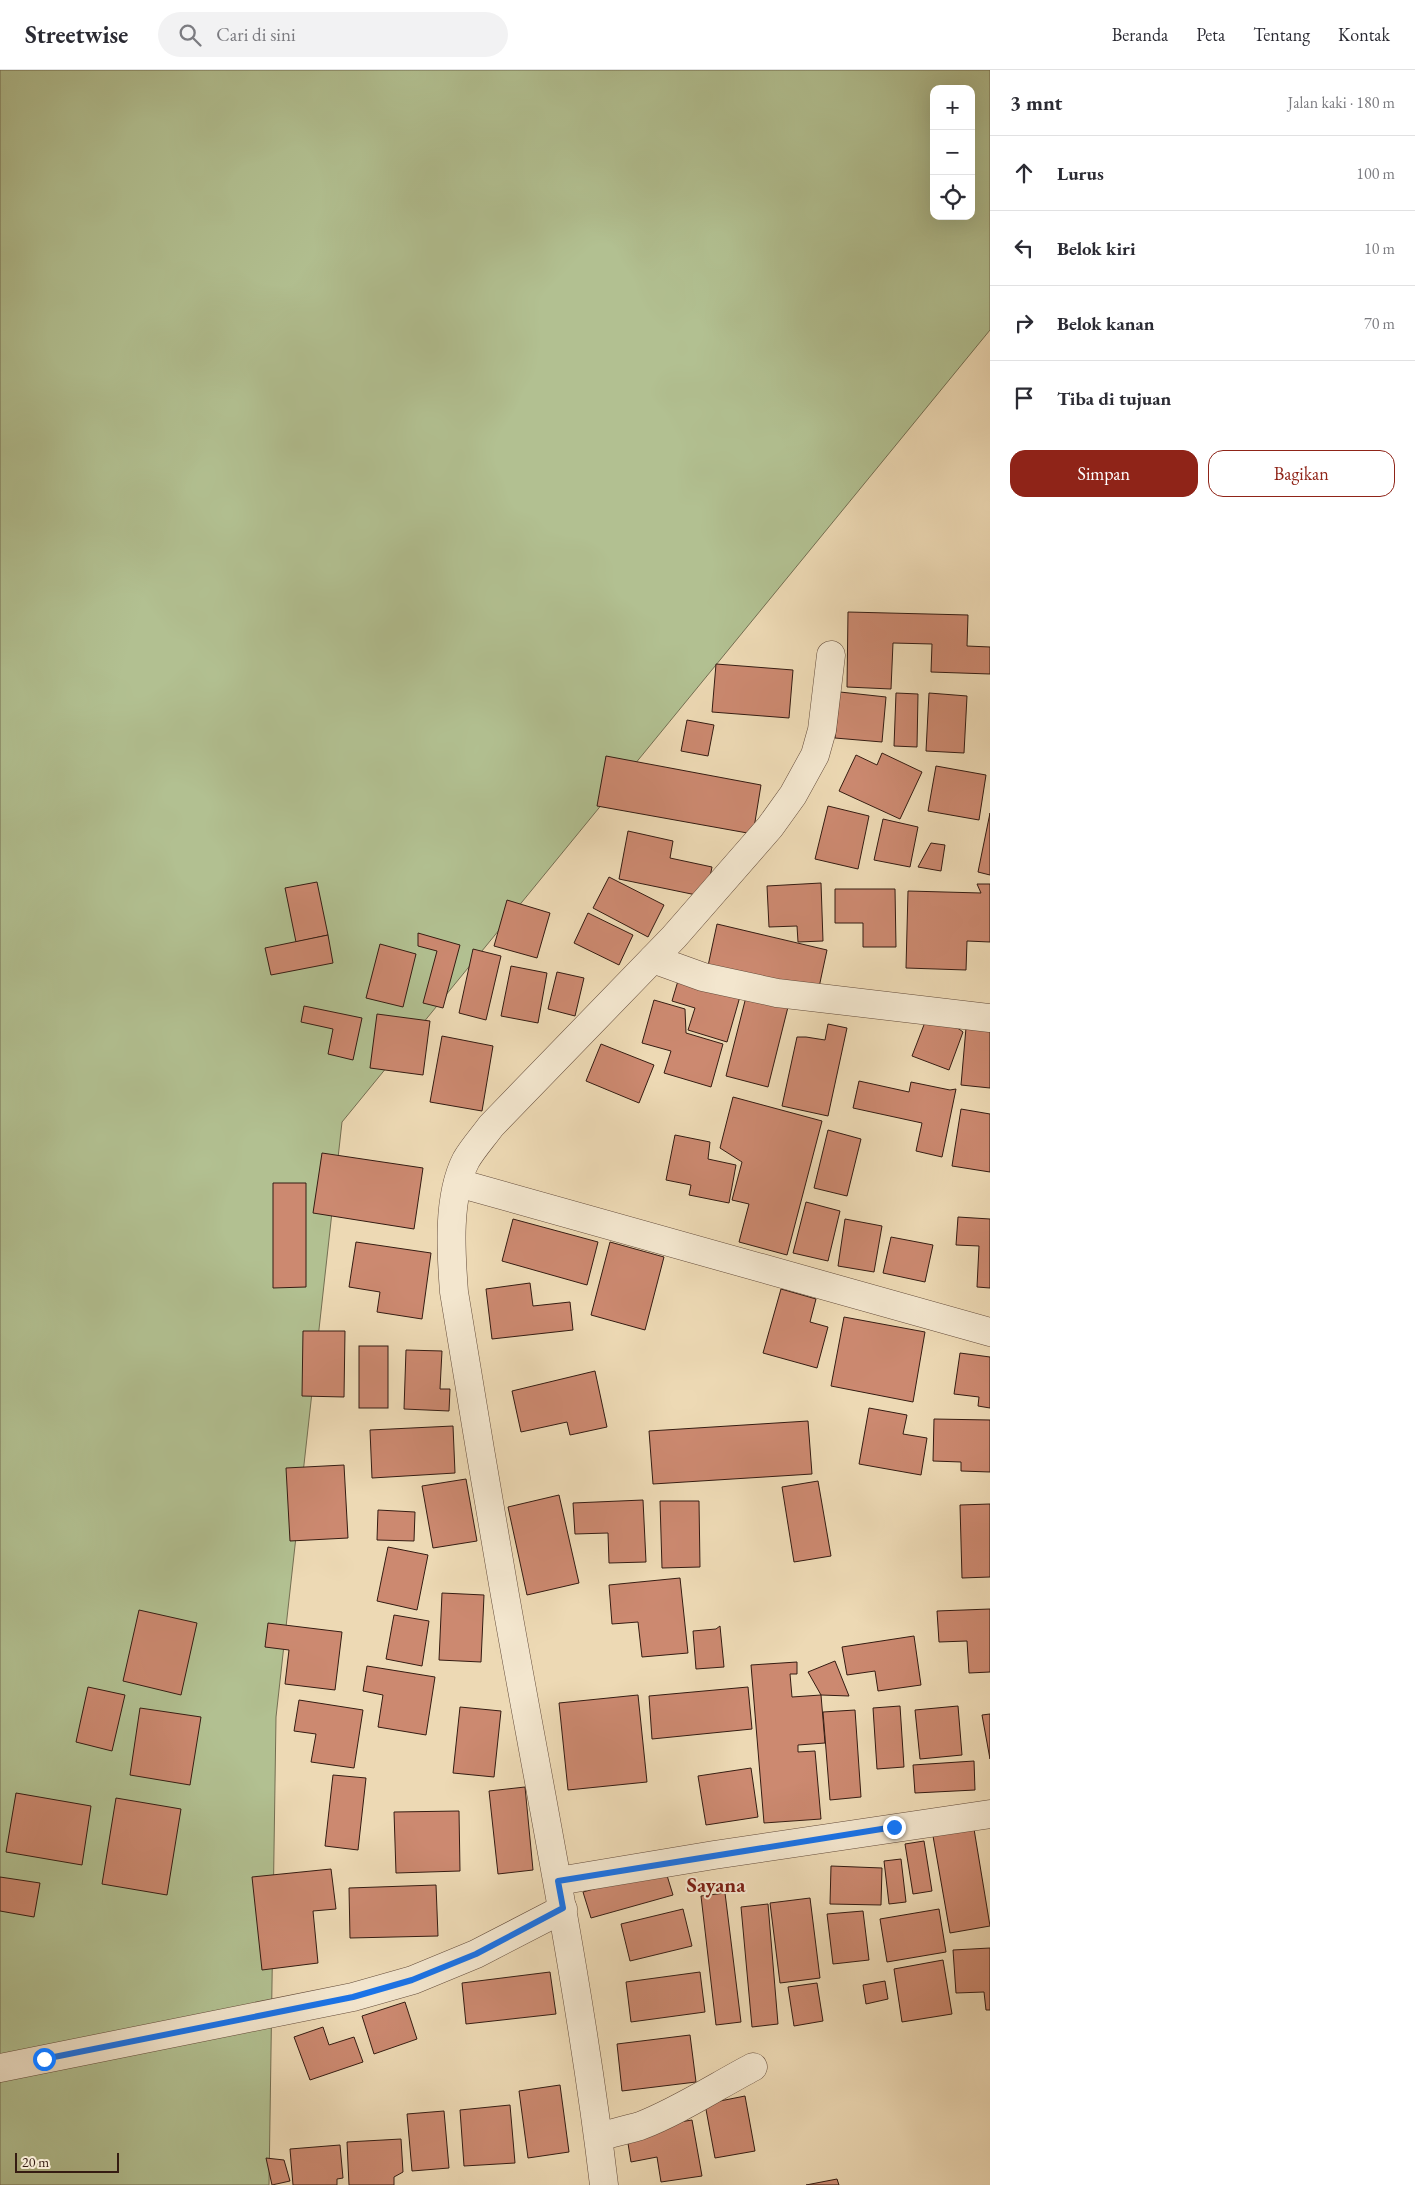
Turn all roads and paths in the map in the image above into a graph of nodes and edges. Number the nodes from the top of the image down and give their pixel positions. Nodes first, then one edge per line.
1 (831, 655) dead end
2 (653, 959) junction
3 (990, 1018) edge
4 (458, 1183) junction
5 (990, 1332) edge
6 (990, 1814) edge
7 (558, 1881) junction
8 (563, 1908) junction
9 (753, 2067) dead end
10 (0, 2068) edge
11 (598, 2137) junction
12 (604, 2185) edge

1 - 2 street
2 - 3 street
2 - 4 street
4 - 5 street
4 - 7 street
6 - 7 street
7 - 8 street
8 - 10 street
8 - 11 street
9 - 11 street
11 - 12 street

